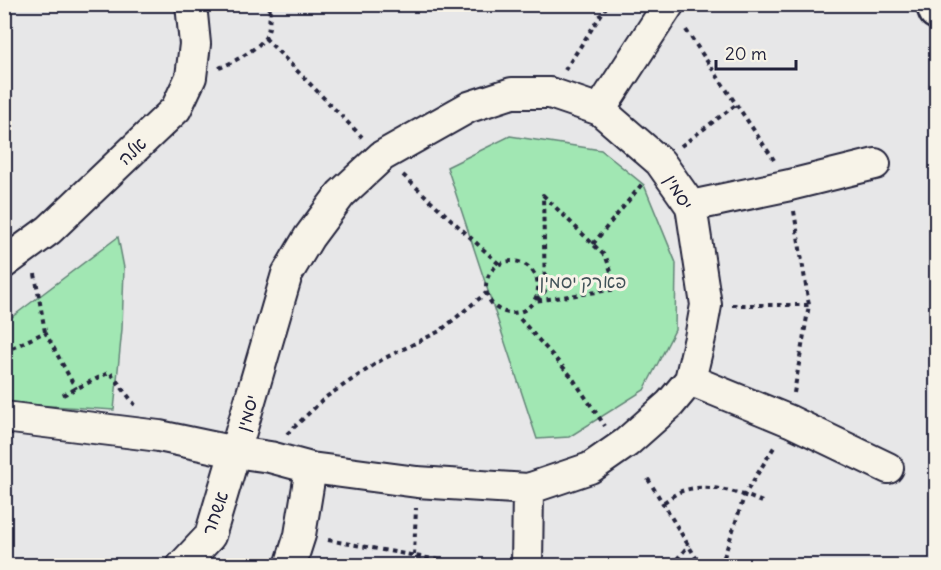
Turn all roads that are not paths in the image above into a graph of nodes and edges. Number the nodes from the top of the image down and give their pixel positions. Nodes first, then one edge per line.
1 (191, 4) edge
2 (669, 4) edge
3 (933, 4) edge
4 (936, 12) edge
5 (600, 110) junction
6 (875, 164) dead end
7 (691, 206) junction
8 (4, 263) edge
9 (690, 380) junction
10 (4, 417) edge
11 (236, 452) junction
12 (311, 468) junction
13 (888, 468) dead end
14 (528, 489) junction
15 (182, 566) edge
16 (290, 566) edge
17 (527, 566) edge

1 - 8 street, אלה
2 - 5 street
3 - 4 street
5 - 7 street, יסמין
5 - 11 street, יסמין
6 - 7 street
7 - 9 street, יסמין
9 - 13 street
9 - 14 street, יסמין
10 - 11 street, יסמין
11 - 12 street, יסמין
11 - 15 street, אשחר
12 - 14 street, יסמין
12 - 16 street
14 - 17 street

